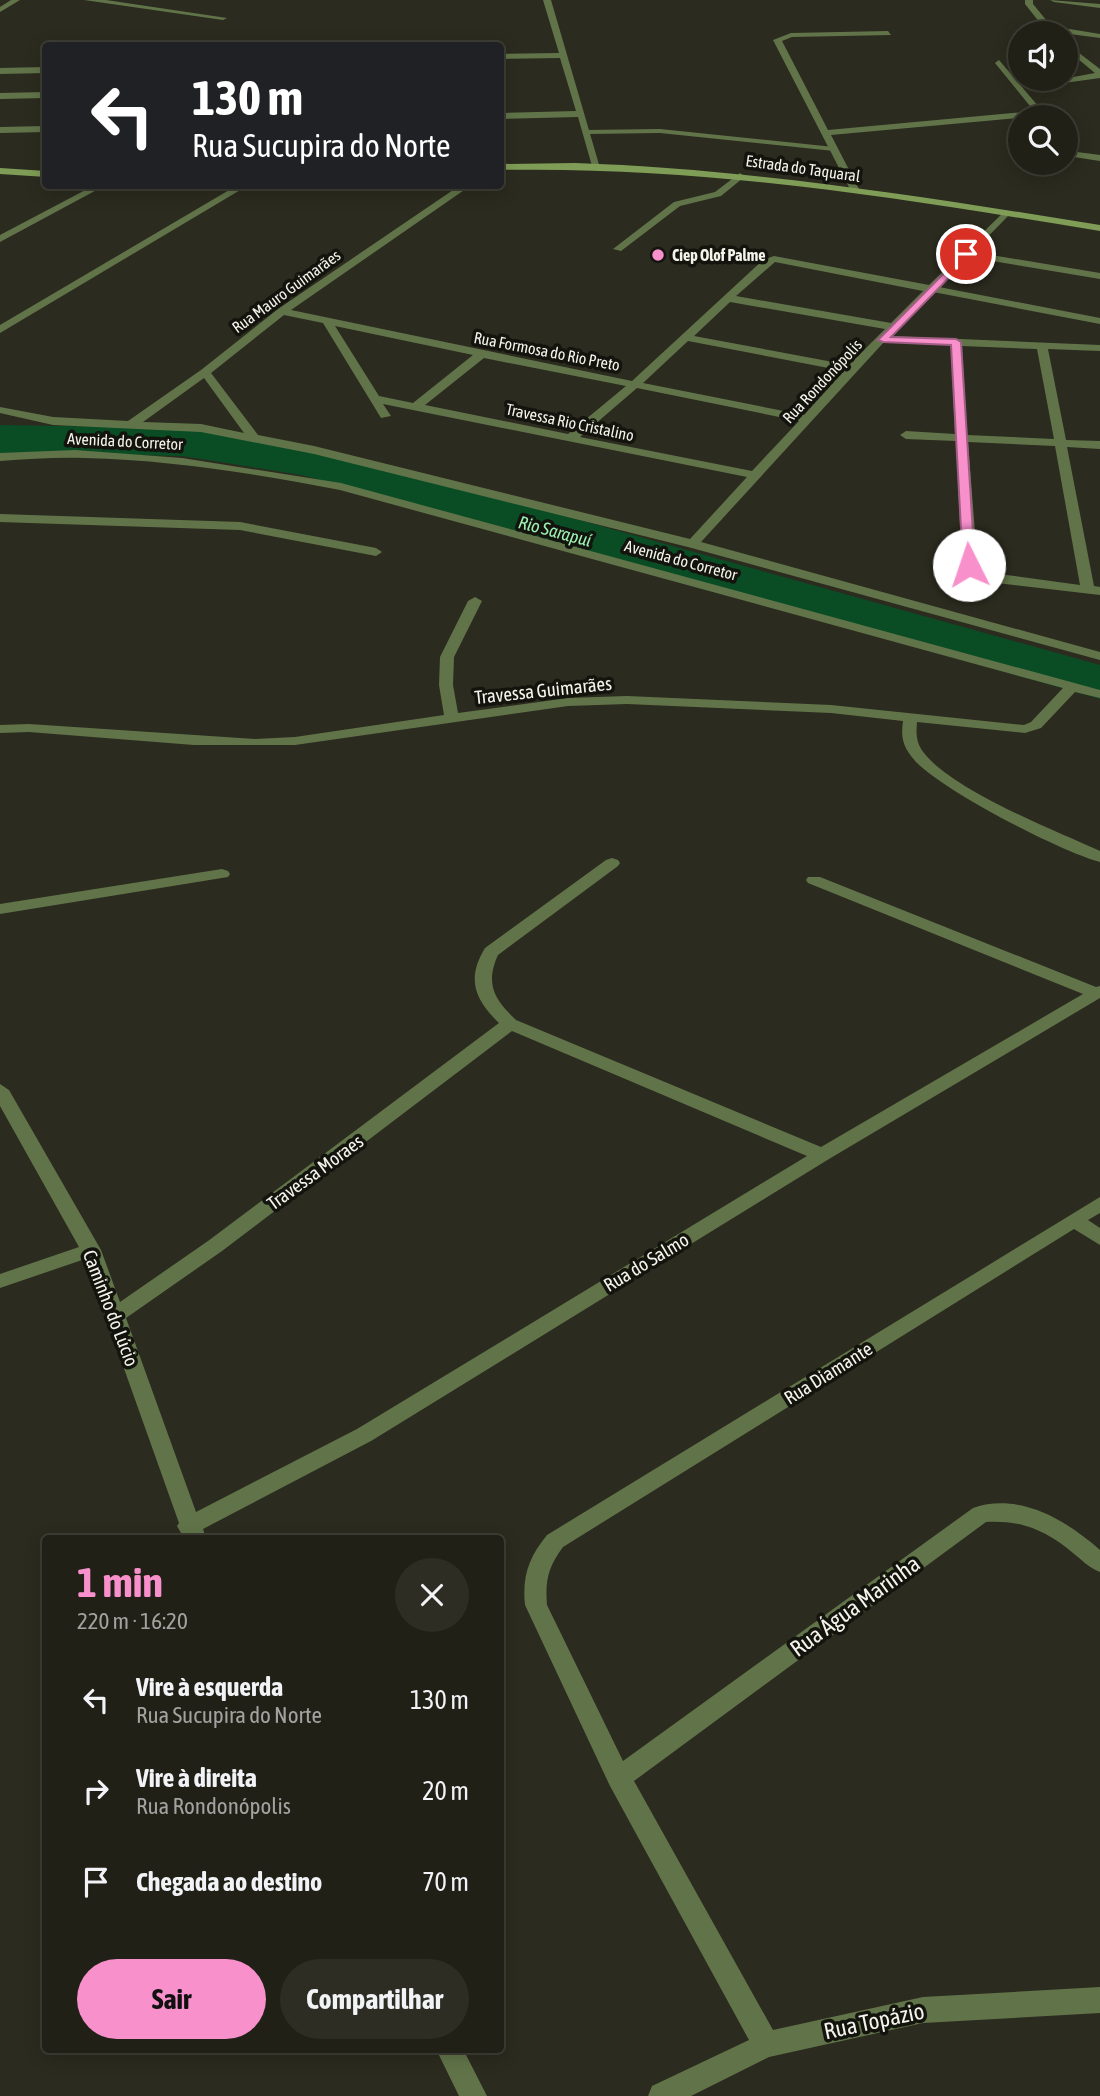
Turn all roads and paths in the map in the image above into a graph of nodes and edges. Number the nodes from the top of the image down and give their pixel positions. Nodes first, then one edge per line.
1 (16, 0) edge
2 (88, 0) edge
3 (547, 0) edge
4 (1029, 0) edge
5 (1054, 0) edge
6 (1100, 6) edge
7 (0, 10) edge
8 (223, 18) dead end
9 (1041, 21) edge
10 (888, 33) dead end
11 (1078, 34) edge
12 (1100, 36) edge
13 (564, 55) junction
14 (1078, 55) edge
15 (504, 57) edge
16 (999, 63) dead end
17 (42, 70) edge
18 (0, 71) edge
19 (1100, 74) edge
20 (1078, 78) edge
21 (42, 95) edge
22 (0, 96) edge
23 (582, 114) junction
24 (504, 116) edge
25 (42, 129) edge
26 (0, 130) edge
27 (587, 132) junction
28 (826, 133) junction
29 (834, 149) junction
30 (1078, 155) edge
31 (1100, 158) edge
32 (597, 166) junction
33 (504, 167) edge
34 (0, 171) edge
35 (42, 174) edge
36 (740, 176) junction
37 (93, 189) edge
38 (237, 189) edge
39 (460, 189) edge
40 (855, 191) junction
41 (1006, 213) junction
42 (1100, 228) edge
43 (0, 239) edge
44 (618, 249) dead end
45 (966, 254) junction
46 (1100, 276) edge
47 (934, 289) junction
48 (728, 298) junction
49 (282, 311) junction
50 (327, 321) junction
51 (1100, 321) edge
52 (893, 327) junction
53 (0, 330) edge
54 (684, 337) junction
55 (883, 340) junction
56 (956, 342) junction
57 (1042, 345) junction
58 (1100, 348) edge
59 (482, 354) junction
60 (852, 369) junction
61 (205, 372) junction
62 (634, 385) junction
63 (376, 399) junction
64 (417, 406) junction
65 (0, 411) edge
66 (385, 416) dead end
67 (807, 419) junction
68 (129, 426) junction
69 (906, 435) dead end
70 (251, 436) junction
71 (571, 438) junction
72 (961, 438) junction
73 (1060, 443) junction
74 (1100, 445) edge
75 (0, 457) edge
76 (758, 476) junction
77 (0, 518) edge
78 (693, 544) junction
79 (376, 552) dead end
80 (1094, 590) edge
81 (475, 601) dead end
82 (1100, 656) edge
83 (1073, 686) junction
84 (1100, 694) edge
85 (910, 718) junction
86 (452, 720) junction
87 (0, 729) edge
88 (1100, 857) edge
89 (612, 863) dead end
90 (222, 874) dead end
91 (814, 880) dead end
92 (0, 909) edge
93 (1099, 992) edge
94 (510, 1024) junction
95 (0, 1090) edge
96 (822, 1155) junction
97 (1100, 1204) edge
98 (1075, 1220) junction
99 (1100, 1238) edge
100 (91, 1250) junction
101 (0, 1281) edge
102 (116, 1315) junction
103 (191, 1532) edge
104 (1100, 1563) edge
105 (619, 1778) junction
106 (1100, 2000) edge
107 (766, 2045) junction
108 (451, 2053) edge
109 (473, 2096) edge
110 (662, 2096) edge

1 - 7 street
2 - 8 street
3 - 13 street
4 - 9 street
5 - 6 street
10 - 28 street
11 - 12 street
13 - 15 street
13 - 23 street
14 - 19 street
16 - 28 street
17 - 18 street
19 - 20 street
21 - 22 street
23 - 24 street
23 - 27 street
25 - 26 street
27 - 29 lane
27 - 32 street
28 - 29 street
29 - 40 street
30 - 31 street
32 - 33 street, Estrada do Taquaral
32 - 36 street, Estrada do Taquaral
34 - 35 street
36 - 40 street, Estrada do Taquaral
36 - 44 lane
37 - 43 street
38 - 53 street
39 - 49 street, Rua Mauro Guimarães
40 - 41 street, Estrada do Taquaral
41 - 42 street, Estrada do Taquaral
41 - 45 street, Rua Rondonópolis
45 - 46 street
45 - 47 street, Rua Rondonópolis
47 - 48 street
47 - 51 street
47 - 52 street, Rua Rondonópolis
48 - 52 street
48 - 54 street
49 - 50 street, Rua Formosa do Rio Preto
49 - 61 street, Rua Mauro Guimarães
50 - 59 street, Rua Formosa do Rio Preto
50 - 63 street
52 - 55 street, Rua Rondonópolis
54 - 60 street
54 - 62 street
55 - 56 street
55 - 60 street, Rua Rondonópolis
56 - 57 street
56 - 72 street
57 - 58 street
57 - 73 street
59 - 62 street, Rua Formosa do Rio Preto
59 - 64 street
60 - 67 street, Rua Rondonópolis
61 - 68 street, Rua Mauro Guimarães
61 - 70 street
62 - 67 street, Rua Formosa do Rio Preto
62 - 71 street
63 - 64 street, Travessa Rio Cristalino
63 - 66 street
64 - 71 street, Travessa Rio Cristalino
65 - 68 street, Avenida do Corretor
67 - 76 street, Rua Rondonópolis
68 - 70 street, Avenida do Corretor
69 - 72 street
70 - 78 street, Avenida do Corretor
71 - 76 street, Travessa Rio Cristalino
72 - 73 street
72 - 80 street
73 - 74 street
73 - 80 street
75 - 83 street, Avenida do Corretor
76 - 78 street, Rua Rondonópolis
77 - 79 street
78 - 82 street, Avenida do Corretor
81 - 86 street
83 - 84 street, Avenida do Corretor
83 - 85 street, Travessa Guimarães
85 - 86 street, Travessa Guimarães
85 - 88 street
86 - 87 street, Travessa Guimarães
89 - 94 street
90 - 92 street
91 - 93 street
93 - 96 street, Rua do Salmo
94 - 96 street
94 - 102 street, Travessa Moraes
95 - 100 street, Caminho do Lúcio
96 - 103 street, Rua do Salmo
97 - 98 street, Rua Diamante
98 - 99 street
98 - 105 street, Rua Diamante
100 - 101 street
100 - 102 street, Caminho do Lúcio
102 - 103 street, Caminho do Lúcio
104 - 105 street, Rua Água Marinha
105 - 107 street
106 - 107 street, Rua Topázio
107 - 110 street, Rua Topázio
108 - 109 street

